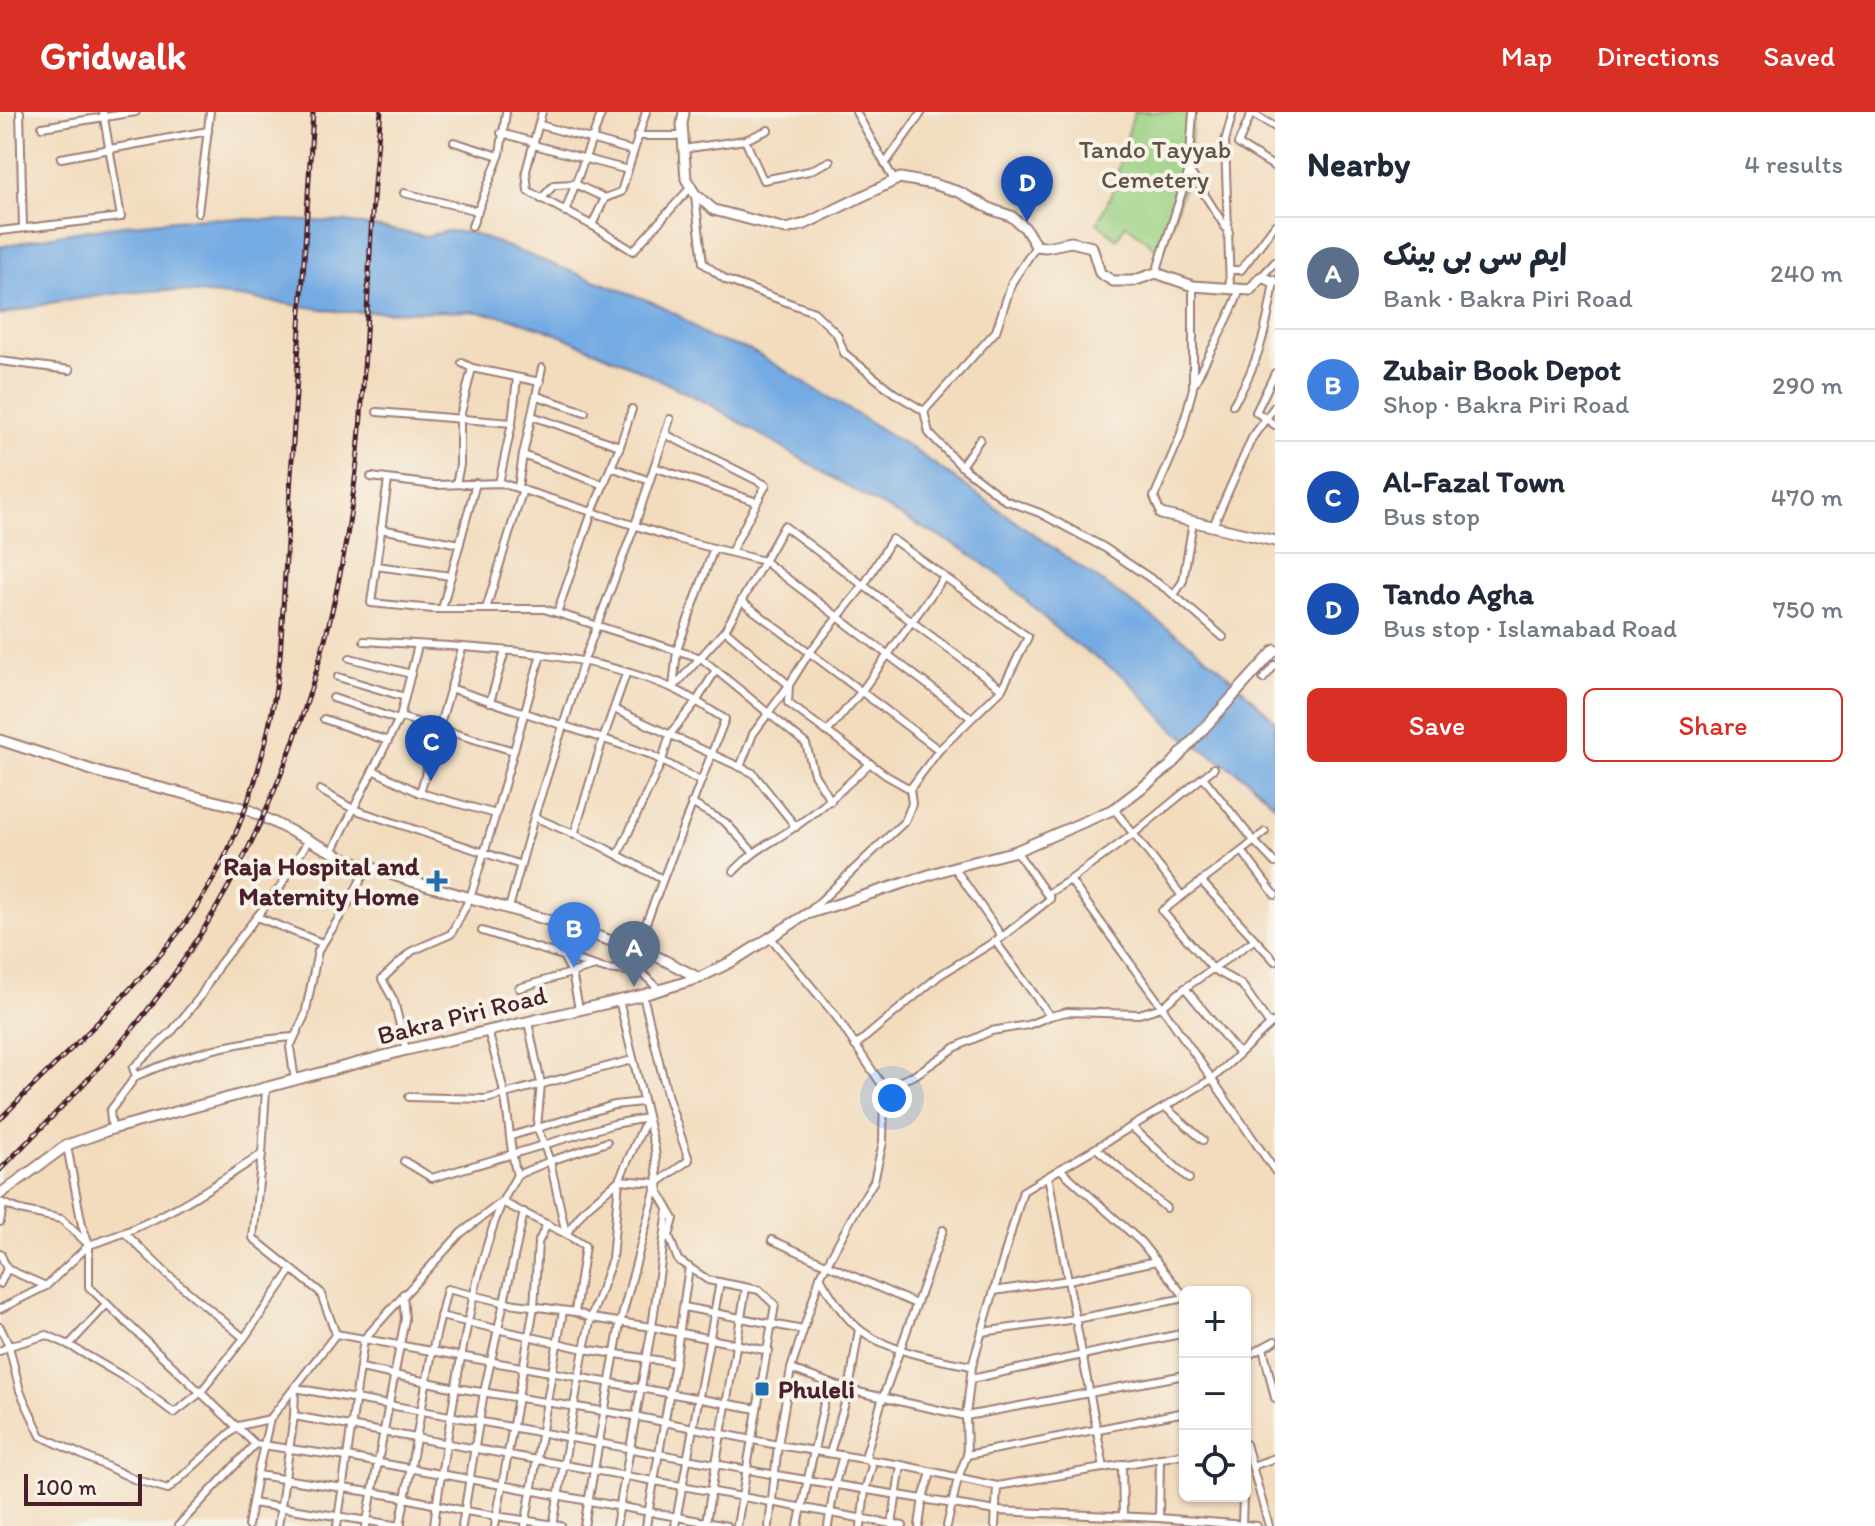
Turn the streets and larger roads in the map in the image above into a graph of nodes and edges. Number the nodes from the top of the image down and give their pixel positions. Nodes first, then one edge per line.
1 (20, 112) edge
2 (136, 112) edge
3 (210, 112) edge
4 (506, 112) edge
5 (542, 112) edge
6 (602, 112) edge
7 (646, 112) edge
8 (684, 112) edge
9 (856, 112) edge
10 (922, 112) edge
11 (1193, 112) edge
12 (1233, 112) edge
13 (1252, 113) edge
14 (103, 115) edge
15 (540, 125) junction
16 (42, 127) dead end
17 (1275, 127) edge
18 (768, 130) dead end
19 (208, 131) junction
20 (501, 133) junction
21 (637, 136) junction
22 (683, 136) junction
23 (745, 140) junction
24 (591, 141) junction
25 (454, 142) dead end
26 (534, 144) junction
27 (109, 149) junction
28 (683, 149) junction
29 (633, 151) junction
30 (499, 156) junction
31 (61, 158) dead end
32 (584, 158) junction
33 (830, 161) dead end
34 (885, 164) junction
35 (1275, 167) edge
36 (628, 170) junction
37 (1189, 170) junction
38 (894, 180) junction
39 (575, 184) junction
40 (693, 190) junction
41 (404, 193) dead end
42 (605, 198) junction
43 (541, 199) junction
44 (478, 211) junction
45 (565, 212) junction
46 (198, 213) dead end
47 (592, 225) junction
48 (1275, 225) edge
49 (472, 226) dead end
50 (23, 227) junction
51 (0, 231) edge
52 (1229, 234) junction
53 (1036, 246) junction
54 (1275, 262) edge
55 (1230, 270) junction
56 (1156, 273) junction
57 (1261, 277) junction
58 (1275, 282) edge
59 (1193, 286) junction
60 (1235, 289) junction
61 (0, 361) edge
62 (462, 363) dead end
63 (472, 368) junction
64 (542, 368) dead end
65 (70, 370) dead end
66 (1275, 373) edge
67 (517, 378) junction
68 (540, 382) junction
69 (1193, 388) junction
70 (537, 396) junction
71 (1233, 405) dead end
72 (1275, 406) edge
73 (632, 409) dead end
74 (924, 411) junction
75 (377, 412) dead end
76 (585, 412) dead end
77 (532, 416) junction
78 (460, 419) junction
79 (670, 419) dead end
80 (1265, 420) junction
81 (512, 423) junction
82 (1275, 425) edge
83 (665, 434) junction
84 (980, 439) dead end
85 (620, 446) junction
86 (523, 455) junction
87 (961, 466) junction
88 (611, 467) junction
89 (654, 467) junction
90 (371, 477) dead end
91 (388, 480) junction
92 (650, 481) junction
93 (476, 483) junction
94 (499, 483) junction
95 (456, 484) junction
96 (604, 485) junction
97 (521, 488) junction
98 (757, 502) junction
99 (592, 512) junction
100 (1161, 514) joint
101 (1193, 522) junction
102 (635, 525) junction
103 (1213, 526) junction
104 (381, 529) junction
105 (1275, 541) edge
106 (460, 544) junction
107 (714, 548) junction
108 (731, 552) junction
109 (764, 561) junction
110 (376, 566) junction
111 (451, 576) junction
112 (944, 577) junction
113 (864, 585) junction
114 (1174, 595) junction
115 (741, 601) junction
116 (442, 609) junction
117 (486, 609) junction
118 (557, 613) junction
119 (838, 617) junction
120 (912, 621) junction
121 (599, 626) junction
122 (725, 630) junction
123 (1223, 637) dead end
124 (364, 641) dead end
125 (418, 645) junction
126 (462, 649) junction
127 (677, 650) junction
128 (1275, 650) edge
129 (505, 651) junction
130 (809, 653) junction
131 (541, 654) junction
132 (886, 654) junction
133 (350, 658) dead end
134 (701, 658) junction
135 (584, 660) junction
136 (1274, 667) edge
137 (716, 670) junction
138 (411, 674) junction
139 (626, 674) junction
140 (338, 677) dead end
141 (1263, 679) dead end
142 (789, 685) junction
143 (450, 688) junction
144 (673, 688) junction
145 (1002, 689) junction
146 (861, 692) junction
147 (405, 697) junction
148 (333, 698) dead end
149 (490, 702) junction
150 (696, 702) junction
151 (614, 709) junction
152 (767, 712) junction
153 (525, 713) junction
154 (970, 717) junction
155 (324, 719) dead end
156 (400, 719) junction
157 (564, 726) junction
158 (437, 730) junction
159 (827, 732) junction
160 (670, 734) junction
161 (603, 739) junction
162 (0, 740) edge
163 (388, 741) junction
164 (939, 750) junction
165 (514, 751) junction
166 (711, 753) junction
167 (662, 761) junction
168 (870, 763) junction
169 (740, 767) junction
170 (1214, 768) dead end
171 (373, 770) junction
172 (1203, 777) junction
173 (700, 781) junction
174 (910, 789) junction
175 (320, 790) dead end
176 (420, 793) junction
177 (831, 801) junction
178 (691, 803) junction
179 (353, 809) junction
180 (1114, 809) junction
181 (496, 814) junction
182 (534, 817) junction
183 (796, 827) junction
184 (1265, 832) dead end
185 (574, 835) junction
186 (1132, 835) junction
187 (308, 841) junction
188 (1254, 841) junction
189 (1016, 851) junction
190 (1242, 851) junction
191 (332, 852) junction
192 (483, 852) junction
193 (753, 852) junction
194 (618, 855) junction
195 (1275, 863) edge
196 (521, 865) junction
197 (368, 866) junction
198 (954, 867) junction
199 (734, 871) dead end
200 (662, 879) junction
201 (1070, 880) junction
202 (1201, 881) junction
203 (1047, 894) junction
204 (1275, 895) edge
205 (1182, 896) junction
206 (470, 898) junction
207 (509, 908) junction
208 (807, 914) junction
209 (257, 917) junction
210 (558, 923) junction
211 (482, 931) dead end
212 (771, 938) junction
213 (998, 939) junction
214 (1254, 940) junction
215 (322, 943) junction
216 (636, 949) junction
217 (563, 956) junction
218 (1275, 961) edge
219 (595, 966) junction
220 (1213, 969) junction
221 (572, 973) junction
222 (699, 978) junction
223 (519, 988) dead end
224 (1185, 988) junction
225 (660, 990) junction
226 (643, 995) junction
227 (619, 1000) junction
228 (1162, 1007) junction
229 (579, 1009) junction
230 (1050, 1016) junction
231 (528, 1022) junction
232 (1273, 1023) edge
233 (488, 1031) junction
234 (293, 1037) junction
235 (855, 1046) junction
236 (406, 1050) junction
237 (1239, 1054) junction
238 (632, 1060) junction
239 (136, 1076) junction
240 (1212, 1079) junction
241 (295, 1081) junction
242 (541, 1084) junction
243 (884, 1088) junction
244 (266, 1089) junction
245 (505, 1094) junction
246 (409, 1097) dead end
247 (642, 1102) junction
248 (1165, 1107) junction
249 (647, 1118) junction
250 (537, 1127) junction
251 (1132, 1127) junction
252 (112, 1129) junction
253 (511, 1136) junction
254 (1203, 1140) dead end
255 (607, 1142) dead end
256 (67, 1145) junction
257 (542, 1145) junction
258 (1096, 1148) junction
259 (262, 1154) junction
260 (510, 1154) junction
261 (404, 1161) dead end
262 (550, 1161) junction
263 (1060, 1169) junction
264 (1275, 1171) edge
265 (517, 1175) junction
266 (1048, 1176) junction
267 (1189, 1179) dead end
268 (619, 1180) junction
269 (657, 1183) junction
270 (0, 1194) edge
271 (502, 1202) junction
272 (1, 1203) edge
273 (1166, 1208) dead end
274 (668, 1209) junction
275 (524, 1212) junction
276 (0, 1222) edge
277 (547, 1224) junction
278 (943, 1230) dead end
279 (126, 1234) junction
280 (566, 1234) junction
281 (772, 1240) dead end
282 (89, 1245) junction
283 (0, 1253) edge
284 (1156, 1261) junction
285 (827, 1265) junction
286 (689, 1267) junction
287 (7, 1269) junction
288 (291, 1271) junction
289 (820, 1277) junction
290 (1068, 1280) junction
291 (720, 1282) junction
292 (0, 1284) edge
293 (46, 1286) junction
294 (746, 1288) junction
295 (1179, 1290) edge
296 (994, 1291) junction
297 (403, 1294) junction
298 (474, 1294) junction
299 (1179, 1298) edge
300 (502, 1302) junction
301 (107, 1304) junction
302 (916, 1304) junction
303 (534, 1307) junction
304 (684, 1307) junction
305 (0, 1309) edge
306 (563, 1311) junction
307 (575, 1312) junction
308 (714, 1312) junction
309 (440, 1316) junction
310 (740, 1317) junction
311 (591, 1318) junction
312 (1076, 1319) junction
313 (468, 1323) junction
314 (774, 1323) junction
315 (620, 1324) junction
316 (0, 1327) edge
317 (652, 1327) junction
318 (497, 1329) junction
319 (859, 1329) junction
320 (803, 1330) junction
321 (982, 1332) junction
322 (680, 1333) junction
323 (336, 1334) junction
324 (1179, 1334) edge
325 (527, 1335) junction
326 (244, 1338) junction
327 (364, 1339) junction
328 (709, 1340) junction
329 (1275, 1341) edge
330 (557, 1342) junction
331 (69, 1345) junction
332 (399, 1345) junction
333 (9, 1346) junction
334 (736, 1346) junction
335 (900, 1348) junction
336 (1263, 1348) junction
337 (584, 1349) junction
338 (0, 1351) edge
339 (769, 1351) junction
340 (432, 1352) junction
341 (615, 1352) junction
342 (1251, 1354) edge
343 (1083, 1356) junction
344 (461, 1357) junction
345 (645, 1358) junction
346 (490, 1362) junction
347 (675, 1363) junction
348 (972, 1366) junction
349 (361, 1368) junction
350 (522, 1368) junction
351 (791, 1369) junction
352 (552, 1373) junction
353 (393, 1375) junction
354 (1179, 1376) edge
355 (579, 1377) junction
356 (971, 1379) junction
357 (427, 1383) junction
358 (609, 1383) junction
359 (828, 1384) junction
360 (640, 1387) junction
361 (295, 1388) junction
362 (456, 1388) junction
363 (849, 1390) junction
364 (484, 1392) junction
365 (200, 1393) junction
366 (670, 1393) junction
367 (1090, 1393) junction
368 (883, 1397) junction
369 (357, 1398) junction
370 (516, 1398) junction
371 (1275, 1398) edge
372 (700, 1399) junction
373 (545, 1403) junction
374 (726, 1403) junction
375 (388, 1404) junction
376 (575, 1408) junction
377 (757, 1409) junction
378 (420, 1411) junction
379 (604, 1412) junction
380 (1179, 1413) edge
381 (294, 1416) junction
382 (450, 1416) junction
383 (634, 1416) junction
384 (966, 1416) junction
385 (270, 1419) junction
386 (481, 1421) junction
387 (664, 1422) junction
388 (238, 1426) junction
389 (511, 1426) junction
390 (352, 1427) junction
391 (694, 1428) junction
392 (1097, 1429) junction
393 (540, 1431) junction
394 (382, 1432) junction
395 (721, 1433) junction
396 (571, 1437) junction
397 (416, 1439) junction
398 (753, 1440) junction
399 (599, 1442) junction
400 (255, 1444) junction
401 (446, 1444) junction
402 (778, 1445) junction
403 (263, 1446) junction
404 (629, 1448) junction
405 (290, 1449) junction
406 (475, 1449) junction
407 (812, 1451) junction
408 (659, 1452) junction
409 (830, 1453) junction
410 (843, 1455) junction
411 (967, 1455) junction
412 (1179, 1455) edge
413 (506, 1456) junction
414 (347, 1457) junction
415 (1160, 1458) junction
416 (688, 1459) junction
417 (536, 1460) junction
418 (869, 1460) junction
419 (1275, 1460) edge
420 (377, 1463) junction
421 (716, 1463) junction
422 (1122, 1464) junction
423 (1251, 1464) edge
424 (901, 1465) junction
425 (563, 1466) junction
426 (1104, 1468) junction
427 (410, 1469) junction
428 (593, 1469) junction
429 (748, 1469) junction
430 (1251, 1470) edge
431 (931, 1473) junction
432 (257, 1475) junction
433 (776, 1475) junction
434 (443, 1476) junction
435 (624, 1476) junction
436 (958, 1478) junction
437 (285, 1479) junction
438 (807, 1479) junction
439 (470, 1480) junction
440 (654, 1480) junction
441 (835, 1484) junction
442 (501, 1486) junction
443 (683, 1486) junction
444 (997, 1486) junction
445 (344, 1488) junction
446 (530, 1490) junction
447 (865, 1490) junction
448 (710, 1492) junction
449 (373, 1493) junction
450 (558, 1495) junction
451 (896, 1495) junction
452 (406, 1498) junction
453 (743, 1498) junction
454 (923, 1498) junction
455 (589, 1501) junction
456 (1243, 1502) edge
457 (252, 1503) junction
458 (774, 1504) junction
459 (953, 1504) junction
460 (436, 1505) junction
461 (281, 1507) junction
462 (619, 1507) junction
463 (801, 1507) junction
464 (465, 1511) junction
465 (649, 1511) junction
466 (996, 1511) junction
467 (830, 1514) junction
468 (339, 1516) junction
469 (497, 1516) junction
470 (1123, 1516) junction
471 (677, 1517) junction
472 (1159, 1518) junction
473 (367, 1523) edge
474 (526, 1523) edge
475 (861, 1523) edge
476 (706, 1524) edge
477 (556, 1525) edge
478 (892, 1525) edge
479 (1242, 1525) edge
480 (178, 1526) edge
481 (248, 1526) edge
482 (278, 1526) edge
483 (337, 1526) edge
484 (400, 1526) edge
485 (434, 1526) edge
486 (462, 1526) edge
487 (495, 1526) edge
488 (584, 1526) edge
489 (616, 1526) edge
490 (646, 1526) edge
491 (675, 1526) edge
492 (727, 1526) edge
493 (737, 1526) edge
494 (769, 1526) edge
495 (798, 1526) edge
496 (828, 1526) edge
497 (903, 1526) edge
498 (919, 1526) edge
499 (947, 1526) edge
500 (995, 1526) edge
501 (1257, 1526) edge
502 (1269, 1526) edge

1 - 50 street
2 - 14 street
3 - 19 street
4 - 20 street
5 - 15 street
6 - 24 street
7 - 21 street
8 - 22 street
9 - 34 street
10 - 34 street
11 - 37 street
12 - 52 street
13 - 17 street
13 - 35 street
14 - 16 street
14 - 27 street
15 - 24 street
15 - 26 street
18 - 23 street
19 - 27 street
19 - 46 street
20 - 26 street
20 - 30 street
21 - 22 street
21 - 29 street
22 - 28 street
23 - 28 street
23 - 33 street
24 - 29 street
24 - 32 street
25 - 30 street
26 - 32 street
26 - 43 street
27 - 31 street
27 - 50 street
28 - 40 street
29 - 36 street
30 - 44 street
32 - 36 street
32 - 39 street
34 - 38 street
36 - 42 street
37 - 52 street
37 - 56 street
38 - 40 street
38 - 53 street
39 - 42 street
39 - 43 street
39 - 45 street
40 - 47 street
40 - 74 street
41 - 44 street
42 - 47 street
43 - 45 street
44 - 49 street
45 - 47 street
48 - 55 street
50 - 51 street
52 - 55 street
53 - 56 street
53 - 74 street
54 - 57 street
55 - 60 street
56 - 59 street
57 - 58 street
57 - 60 street
58 - 71 street
59 - 60 street
59 - 69 street
60 - 69 street
61 - 65 street
62 - 63 street
63 - 67 street
63 - 78 street
64 - 68 street
66 - 80 street
67 - 68 street
67 - 81 street
68 - 70 street
69 - 100 street
70 - 76 street
70 - 77 street
72 - 80 street
73 - 85 street
74 - 87 street
75 - 78 street
77 - 85 street
77 - 86 street
78 - 81 street
78 - 95 street
79 - 83 street
80 - 82 street
80 - 103 street
81 - 94 street
83 - 89 street
83 - 98 street
84 - 87 street
85 - 88 street
86 - 96 street
86 - 97 street
87 - 114 street
88 - 92 street
88 - 96 street
89 - 92 street
89 - 98 street
90 - 91 street
91 - 95 street
91 - 104 street
92 - 102 street
93 - 94 street
93 - 95 street
93 - 106 street
94 - 97 street
96 - 99 street
97 - 99 street
97 - 117 street
98 - 108 street
99 - 102 street
99 - 118 street
100 - 101 street
101 - 103 street
101 - 114 street
102 - 107 street
102 - 121 street
103 - 105 street
104 - 106 street
104 - 110 street
106 - 111 street
107 - 108 street
107 - 127 street
108 - 109 street
109 - 113 street
109 - 115 street
109 - 119 street
110 - 111 street
110 - 116 street
111 - 116 street
112 - 113 street
112 - 120 street
112 - 145 street
113 - 119 street
113 - 120 street
114 - 123 street
115 - 122 street
115 - 130 street
116 - 117 street
117 - 118 street
118 - 121 street
119 - 130 street
119 - 132 street
120 - 132 street
120 - 145 street
121 - 127 street
121 - 135 street
122 - 134 street
122 - 142 street
124 - 125 street
125 - 126 street
125 - 138 street
126 - 129 street
126 - 143 street
127 - 134 street
127 - 144 street
128 - 180 street, Bakra Piri Road
129 - 131 street
129 - 149 street
130 - 142 street
130 - 146 street
131 - 135 street
131 - 153 street
132 - 146 street
132 - 154 street
133 - 138 street
134 - 137 street
134 - 144 street
135 - 139 street
135 - 157 street
136 - 141 street
137 - 150 street
137 - 152 street
138 - 147 street
139 - 144 street
139 - 151 street
140 - 147 street
142 - 152 street
142 - 159 street
143 - 149 street
143 - 158 street
144 - 150 street
145 - 154 street
146 - 159 street
146 - 164 street
147 - 156 street
148 - 156 street
149 - 153 street
150 - 160 street
150 - 166 street
151 - 160 street
151 - 161 street
152 - 169 street
152 - 177 street
153 - 157 street
153 - 165 street
154 - 164 street
155 - 163 street
156 - 158 street
156 - 163 street
157 - 161 street
157 - 182 street
158 - 165 street
158 - 176 street
159 - 168 street
160 - 166 street
160 - 167 street
161 - 167 street
161 - 185 street
162 - 187 street
163 - 171 street
164 - 174 street
165 - 181 street
166 - 169 street
166 - 173 street
167 - 173 street
167 - 194 street
168 - 174 street
168 - 177 street
169 - 183 street
170 - 172 street
171 - 176 street
171 - 179 street
172 - 186 street
172 - 188 street
173 - 178 street
174 - 208 street
175 - 179 street
176 - 181 street
177 - 183 street
178 - 193 street
178 - 200 street
179 - 191 street
179 - 192 street
180 - 186 street
180 - 189 street, Bakra Piri Road
181 - 192 street
182 - 185 street
182 - 196 street
183 - 193 street
184 - 188 street
185 - 194 street
186 - 201 street
186 - 205 street
187 - 191 street
187 - 209 street
188 - 190 street
188 - 195 street
189 - 198 street, Bakra Piri Road
189 - 203 street
190 - 202 street
190 - 204 street
191 - 197 street
192 - 196 street
192 - 206 street
193 - 199 street
194 - 200 street
196 - 207 street
197 - 206 street
197 - 215 street
198 - 208 street, Bakra Piri Road
198 - 213 street
200 - 216 street
201 - 203 street
201 - 228 street
202 - 205 street
202 - 214 street
203 - 213 street
205 - 220 street
206 - 207 street
206 - 236 street
207 - 210 street
208 - 212 street, Bakra Piri Road
209 - 215 street
209 - 239 street
210 - 216 street
210 - 217 street
211 - 217 street
212 - 222 street, Bakra Piri Road
212 - 235 street
213 - 230 street
213 - 235 street
214 - 218 street
214 - 220 street
215 - 234 street
216 - 222 street
217 - 219 street
217 - 221 street
219 - 221 street
219 - 225 street
220 - 224 street
220 - 232 street
221 - 223 street
221 - 229 street
222 - 225 street, Bakra Piri Road
224 - 228 street
224 - 237 street
225 - 226 street, Bakra Piri Road
226 - 227 street, Bakra Piri Road
226 - 269 street
227 - 229 street, Bakra Piri Road
227 - 238 street
228 - 230 street
228 - 240 street
229 - 231 street, Bakra Piri Road
230 - 243 street
231 - 233 street, Bakra Piri Road
231 - 242 street
232 - 237 street
233 - 236 street, Bakra Piri Road
233 - 245 street
234 - 239 street
234 - 241 street
235 - 243 street
236 - 241 street, Bakra Piri Road
237 - 240 street
238 - 242 street
238 - 247 street
239 - 252 street
240 - 248 street
240 - 264 street
241 - 244 street, Bakra Piri Road
242 - 245 street
242 - 250 street
243 - 285 street
244 - 252 street, Bakra Piri Road
244 - 259 street
245 - 246 street
245 - 253 street
247 - 249 street
247 - 250 street
248 - 251 street
248 - 254 street
249 - 257 street
249 - 268 street
249 - 269 street
250 - 253 street
250 - 257 street
251 - 258 street
251 - 267 street
252 - 256 street, Bakra Piri Road
253 - 260 street
255 - 262 street
256 - 270 street, Bakra Piri Road
256 - 282 street
257 - 260 street
257 - 262 street
258 - 263 street
258 - 273 street
259 - 279 street
259 - 288 street
260 - 261 street
260 - 265 street
262 - 265 street
262 - 280 street
263 - 266 street
263 - 284 street
265 - 271 street
266 - 290 street
266 - 296 street
268 - 269 street
268 - 280 street
268 - 311 street
269 - 274 street
269 - 315 street
271 - 275 street
271 - 297 street
271 - 298 street
272 - 276 street
272 - 282 street
274 - 286 street
274 - 317 street
275 - 277 street
275 - 300 street
277 - 280 street
277 - 303 street
278 - 302 street
279 - 282 street
279 - 326 street
280 - 307 street
281 - 285 street
282 - 293 street
282 - 301 street
283 - 287 street
284 - 290 street
284 - 295 street
285 - 289 street
285 - 302 street
286 - 291 street
286 - 304 street
287 - 292 street
287 - 293 street
288 - 323 street
288 - 326 street
289 - 319 street
289 - 320 street
290 - 296 street
290 - 312 street
291 - 294 street
291 - 308 street
293 - 305 street
294 - 310 street
294 - 314 street
296 - 321 street
297 - 327 street
297 - 332 street
298 - 300 street
298 - 309 street
298 - 313 street
299 - 312 street
300 - 303 street
300 - 318 street
301 - 331 street
301 - 365 street
302 - 335 street
303 - 306 street
303 - 325 street
304 - 308 street
304 - 322 street
306 - 307 street
306 - 330 street
307 - 311 street
308 - 310 street
308 - 328 street
309 - 313 street
309 - 340 street
310 - 314 street
310 - 334 street
311 - 315 street
311 - 337 street
312 - 321 street
312 - 343 street
313 - 318 street
313 - 344 street
314 - 320 street
314 - 339 street
315 - 317 street
315 - 341 street
316 - 333 street
317 - 322 street
317 - 345 street
318 - 325 street
318 - 346 street
319 - 335 street
319 - 363 street
320 - 351 street
321 - 348 street
322 - 328 street
322 - 347 street
323 - 327 street
323 - 361 street
324 - 343 street
325 - 330 street
325 - 350 street
326 - 365 street
327 - 332 street
327 - 349 street
328 - 334 street
328 - 372 street
329 - 336 street
330 - 337 street
330 - 352 street
331 - 333 street
331 - 365 street
332 - 340 street
332 - 353 street
333 - 338 street
333 - 388 street
334 - 339 street
334 - 374 street
335 - 348 street
335 - 368 street
336 - 342 street
336 - 371 street
337 - 341 street
337 - 355 street
339 - 377 street
340 - 344 street
340 - 357 street
341 - 345 street
341 - 358 street
343 - 356 street
343 - 367 street
344 - 346 street
344 - 362 street
345 - 347 street
345 - 360 street
346 - 350 street
346 - 364 street
347 - 366 street
348 - 356 street
349 - 353 street
349 - 369 street
350 - 352 street
350 - 370 street
351 - 359 street
351 - 402 street
352 - 355 street
352 - 373 street
353 - 357 street
353 - 375 street
354 - 367 street
355 - 358 street
355 - 376 street
356 - 384 street
357 - 362 street
357 - 378 street
358 - 360 street
358 - 379 street
359 - 363 street
359 - 407 street
360 - 366 street
360 - 383 street
361 - 369 street
361 - 381 street
361 - 385 street
362 - 364 street
362 - 382 street
363 - 368 street
363 - 409 street
364 - 370 street
364 - 386 street
365 - 388 street
366 - 372 street
366 - 387 street
367 - 384 street
367 - 392 street
368 - 384 street
368 - 418 street
369 - 375 street
369 - 390 street
370 - 373 street
370 - 389 street
372 - 374 street
372 - 391 street
373 - 376 street
373 - 393 street
374 - 377 street
374 - 395 street
375 - 378 street
375 - 394 street
376 - 379 street
376 - 396 street
377 - 398 street
378 - 382 street
378 - 397 street
379 - 383 street
379 - 399 street
380 - 392 street
381 - 390 street
381 - 405 street
382 - 386 street
382 - 401 street
383 - 387 street
383 - 404 street
384 - 411 street
385 - 388 street
385 - 403 street
386 - 389 street
386 - 406 street
387 - 391 street
387 - 408 street
388 - 400 street
389 - 393 street
389 - 413 street
390 - 394 street
390 - 414 street
391 - 395 street
391 - 416 street
392 - 411 street
392 - 426 street
393 - 396 street
393 - 417 street
394 - 397 street
394 - 420 street
395 - 398 street
395 - 421 street
396 - 399 street
396 - 425 street
397 - 401 street
397 - 427 street
398 - 402 street
398 - 429 street
399 - 404 street
399 - 428 street
400 - 403 street
400 - 480 street
401 - 406 street
401 - 434 street
402 - 407 street
402 - 433 street
403 - 405 street
403 - 432 street
404 - 408 street
404 - 435 street
405 - 414 street
405 - 437 street
406 - 413 street
406 - 439 street
407 - 409 street
407 - 438 street
408 - 416 street
408 - 440 street
409 - 410 street
410 - 418 street
410 - 441 street
411 - 436 street
412 - 415 street
413 - 417 street
413 - 442 street
414 - 420 street
414 - 445 street
415 - 422 street
415 - 472 street
416 - 421 street
416 - 443 street
417 - 425 street
417 - 446 street
418 - 424 street
418 - 447 street
419 - 423 street
420 - 427 street
420 - 449 street
421 - 429 street
421 - 448 street
422 - 426 street
422 - 470 street
424 - 431 street
424 - 451 street
425 - 428 street
425 - 450 street
426 - 444 street
427 - 434 street
427 - 452 street
428 - 435 street
428 - 455 street
429 - 433 street
429 - 453 street
430 - 502 street
431 - 436 street
431 - 454 street
432 - 437 street
432 - 457 street
433 - 438 street
433 - 458 street
434 - 439 street
434 - 460 street
435 - 440 street
435 - 462 street
436 - 444 street
436 - 459 street
437 - 445 street
437 - 461 street
438 - 441 street
438 - 463 street
439 - 442 street
439 - 464 street
440 - 443 street
440 - 465 street
441 - 447 street
441 - 467 street
442 - 446 street
442 - 469 street
443 - 448 street
443 - 471 street
444 - 466 street
445 - 449 street
445 - 468 street
446 - 450 street
446 - 474 street
447 - 451 street
447 - 475 street
448 - 453 street
448 - 476 street
449 - 452 street
449 - 473 street
450 - 455 street
450 - 477 street
451 - 454 street
451 - 478 street
452 - 460 street
452 - 484 street
453 - 458 street
453 - 493 street
454 - 459 street
454 - 498 street
455 - 462 street
455 - 488 street
456 - 479 street
457 - 461 street
457 - 481 street
458 - 463 street
458 - 494 street
459 - 466 street
459 - 499 street
460 - 464 street
460 - 485 street
461 - 468 street
461 - 482 street
462 - 465 street
462 - 489 street
463 - 467 street
463 - 495 street
464 - 469 street
464 - 486 street
465 - 471 street
465 - 490 street
466 - 470 street
466 - 500 street
467 - 475 street
467 - 496 street
468 - 473 street
468 - 483 street
469 - 474 street
469 - 487 street
470 - 472 street
471 - 476 street
471 - 491 street
472 - 479 street
473 - 484 street
474 - 477 street
475 - 478 street
476 - 492 street
478 - 497 street
479 - 501 street

